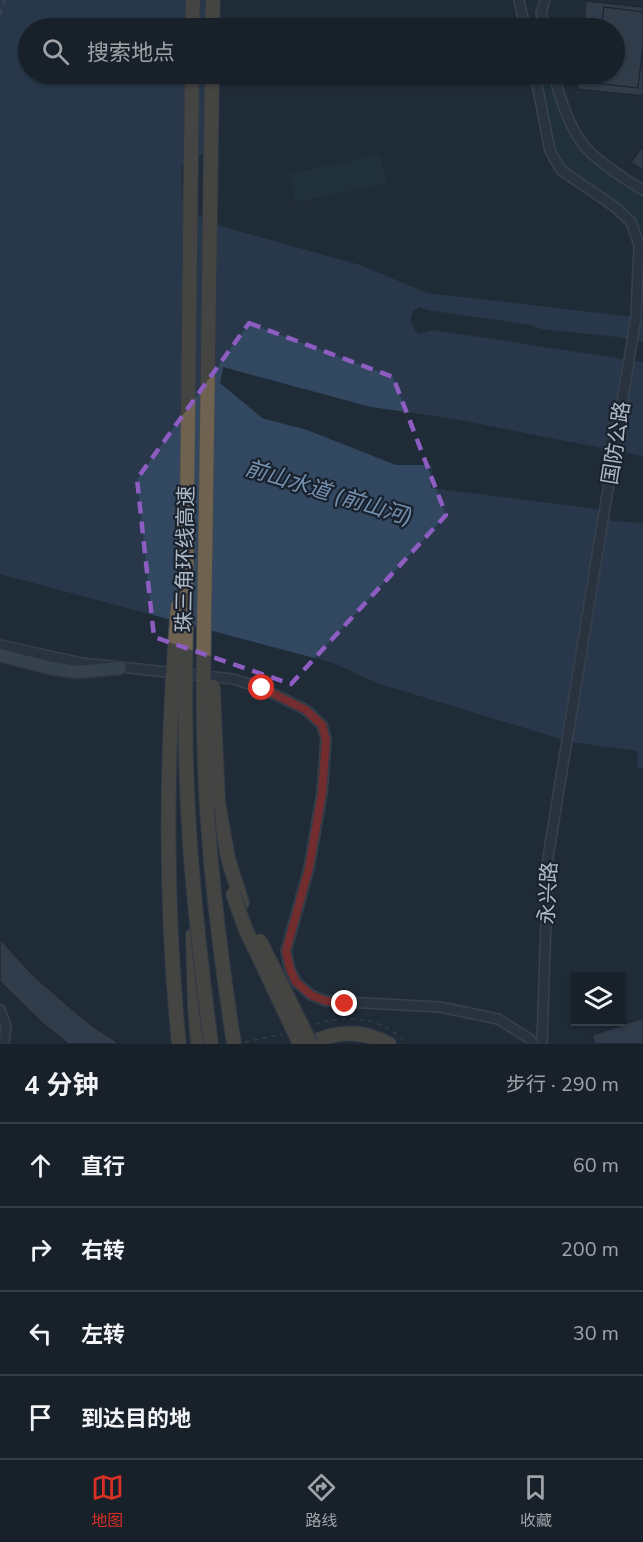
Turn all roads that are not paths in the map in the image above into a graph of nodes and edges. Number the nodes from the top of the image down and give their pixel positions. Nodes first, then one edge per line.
1 (193, 0) edge
2 (213, 0) edge
3 (519, 0) edge
4 (545, 0) edge
5 (192, 18) edge
6 (213, 18) edge
7 (523, 18) edge
8 (542, 18) edge
9 (192, 84) edge
10 (212, 84) edge
11 (537, 84) edge
12 (557, 84) edge
13 (643, 190) edge
14 (641, 281) edge
15 (187, 502) junction
16 (206, 502) junction
17 (0, 645) edge
18 (0, 655) edge
19 (120, 668) junction
20 (567, 743) joint
21 (218, 802) junction
22 (191, 858) junction
23 (0, 1010) edge
24 (4, 1044) edge
25 (179, 1044) edge
26 (198, 1044) edge
27 (211, 1044) edge
28 (234, 1044) edge
29 (300, 1044) edge
30 (311, 1044) edge
31 (389, 1044) edge
32 (533, 1044) edge
33 (542, 1044) edge

1 - 5 highway
2 - 6 highway
3 - 7 street
4 - 8 street
9 - 15 highway, 珠三角环线高速
10 - 16 highway, 珠三角环线高速
11 - 14 street, 国防公路
12 - 13 street
14 - 20 street, 国防公路
15 - 22 highway, 珠三角环线高速, bridge
15 - 25 highway, bridge
16 - 21 highway, bridge
16 - 28 highway, 珠三角环线高速, bridge
17 - 19 street
18 - 19 main road
19 - 32 street
20 - 33 street, 永兴路
21 - 29 highway, bridge
21 - 30 highway, bridge
22 - 26 highway, bridge
22 - 27 highway, 珠三角环线高速, bridge
23 - 24 street
30 - 31 highway

